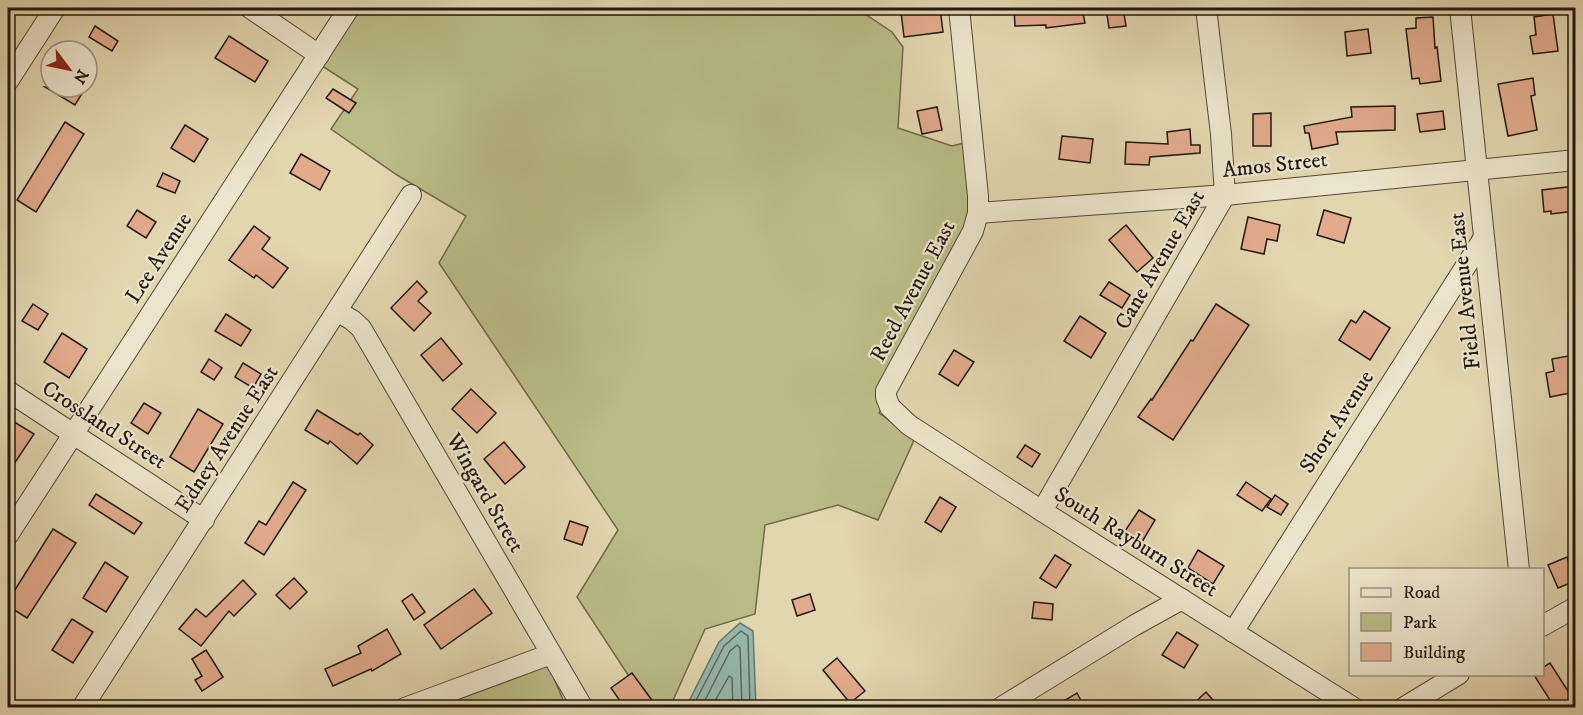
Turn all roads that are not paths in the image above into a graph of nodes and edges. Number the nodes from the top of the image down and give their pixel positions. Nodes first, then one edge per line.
1 (55, 8) edge
2 (250, 8) edge
3 (349, 8) edge
4 (958, 8) edge
5 (1206, 8) edge
6 (1460, 8) edge
7 (319, 55) junction
8 (8, 81) edge
9 (1575, 160) edge
10 (1477, 170) junction
11 (411, 195) dead end
12 (1225, 195) junction
13 (978, 213) junction
14 (1483, 239) junction
15 (337, 311) junction
16 (8, 391) edge
17 (896, 414) joint
18 (73, 434) junction
19 (1042, 512) junction
20 (204, 520) junction
21 (8, 535) edge
22 (1519, 568) edge
23 (1182, 599) junction
24 (1575, 606) edge
25 (1544, 625) edge
26 (1233, 632) junction
27 (551, 654) junction
28 (1457, 676) edge
29 (82, 708) edge
30 (405, 708) edge
31 (582, 708) edge
32 (1000, 708) edge
33 (1353, 708) edge
34 (1403, 708) edge

1 - 8 street
2 - 7 street
3 - 7 street, Lee Avenue
4 - 13 street, Reed Avenue East
5 - 12 street, Cane Avenue East
6 - 10 street, Field Avenue East
7 - 18 street, Lee Avenue
9 - 10 street, Amos Street
10 - 12 street, Amos Street
10 - 14 street, Field Avenue East
11 - 15 street, Edney Avenue East
12 - 13 street, Amos Street
12 - 19 street, Cane Avenue East
13 - 17 street, Reed Avenue East
14 - 22 street, Field Avenue East
14 - 26 street, Short Avenue
15 - 20 street, Edney Avenue East
15 - 27 street, Wingard Street
16 - 18 street, Crossland Street
17 - 19 street, South Rayburn Street
18 - 20 street, Crossland Street
18 - 21 street, Lee Avenue
19 - 23 street, South Rayburn Street
20 - 29 street, Edney Avenue East
23 - 26 street, South Rayburn Street
23 - 32 street
24 - 25 street
26 - 33 street, South Rayburn Street
27 - 30 street
27 - 31 street, Wingard Street
28 - 34 street

